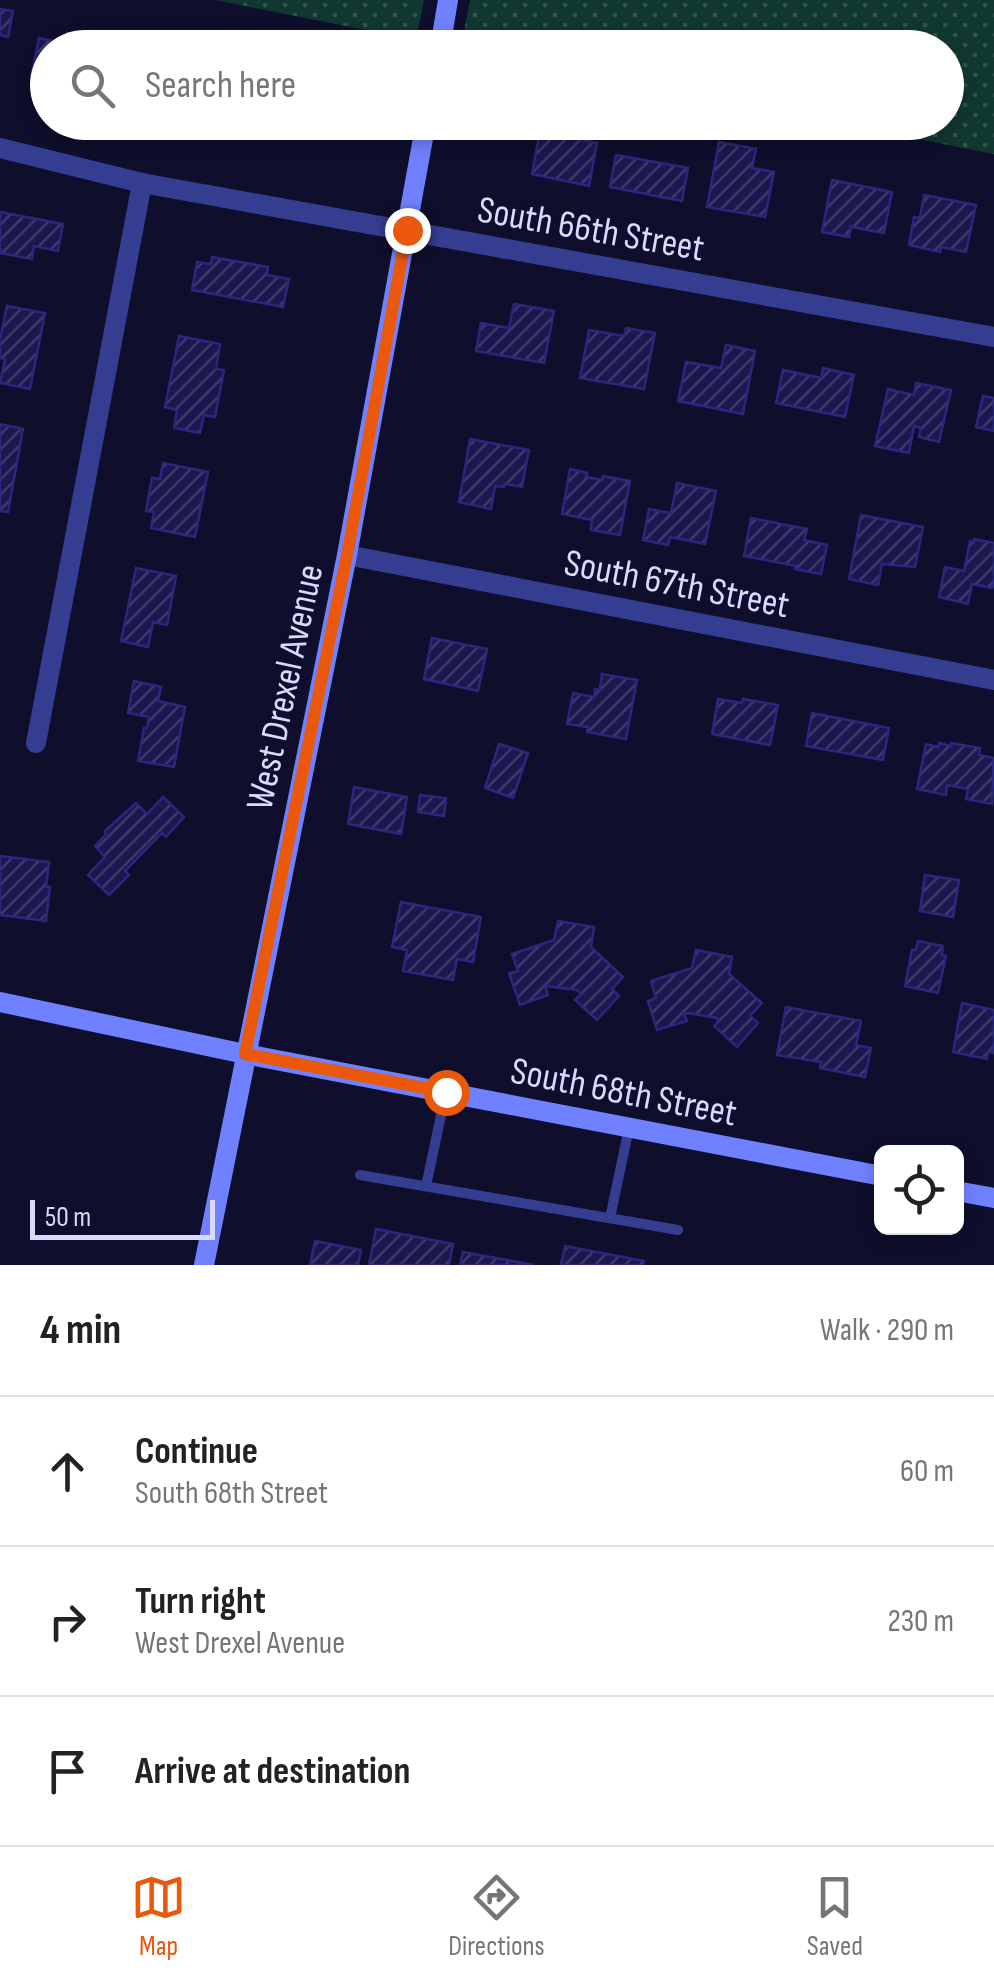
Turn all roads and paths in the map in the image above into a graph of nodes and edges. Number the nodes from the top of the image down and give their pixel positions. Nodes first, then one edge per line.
1 (448, 0) edge
2 (443, 30) edge
3 (423, 140) edge
4 (0, 148) edge
5 (142, 183) junction
6 (407, 230) junction
7 (994, 336) edge
8 (347, 555) junction
9 (994, 680) edge
10 (36, 742) dead end
11 (0, 1002) edge
12 (245, 1054) junction
13 (446, 1092) junction
14 (629, 1128) junction
15 (874, 1174) edge
16 (360, 1175) dead end
17 (426, 1186) junction
18 (964, 1192) edge
19 (994, 1198) edge
20 (610, 1218) junction
21 (678, 1230) dead end
22 (204, 1265) edge

1 - 2 street
3 - 6 street, West Drexel Avenue
4 - 5 street, South 66th Street
5 - 6 street, South 66th Street
5 - 10 street
6 - 7 street, South 66th Street
6 - 8 street, West Drexel Avenue
8 - 9 street, South 67th Street
8 - 12 street, West Drexel Avenue
11 - 12 street, South 68th Street
12 - 13 street, South 68th Street
12 - 22 street, West Drexel Avenue
13 - 14 street, South 68th Street
13 - 17 lane
14 - 15 street, South 68th Street
14 - 20 lane
16 - 17 lane
17 - 20 lane
18 - 19 street
20 - 21 lane

